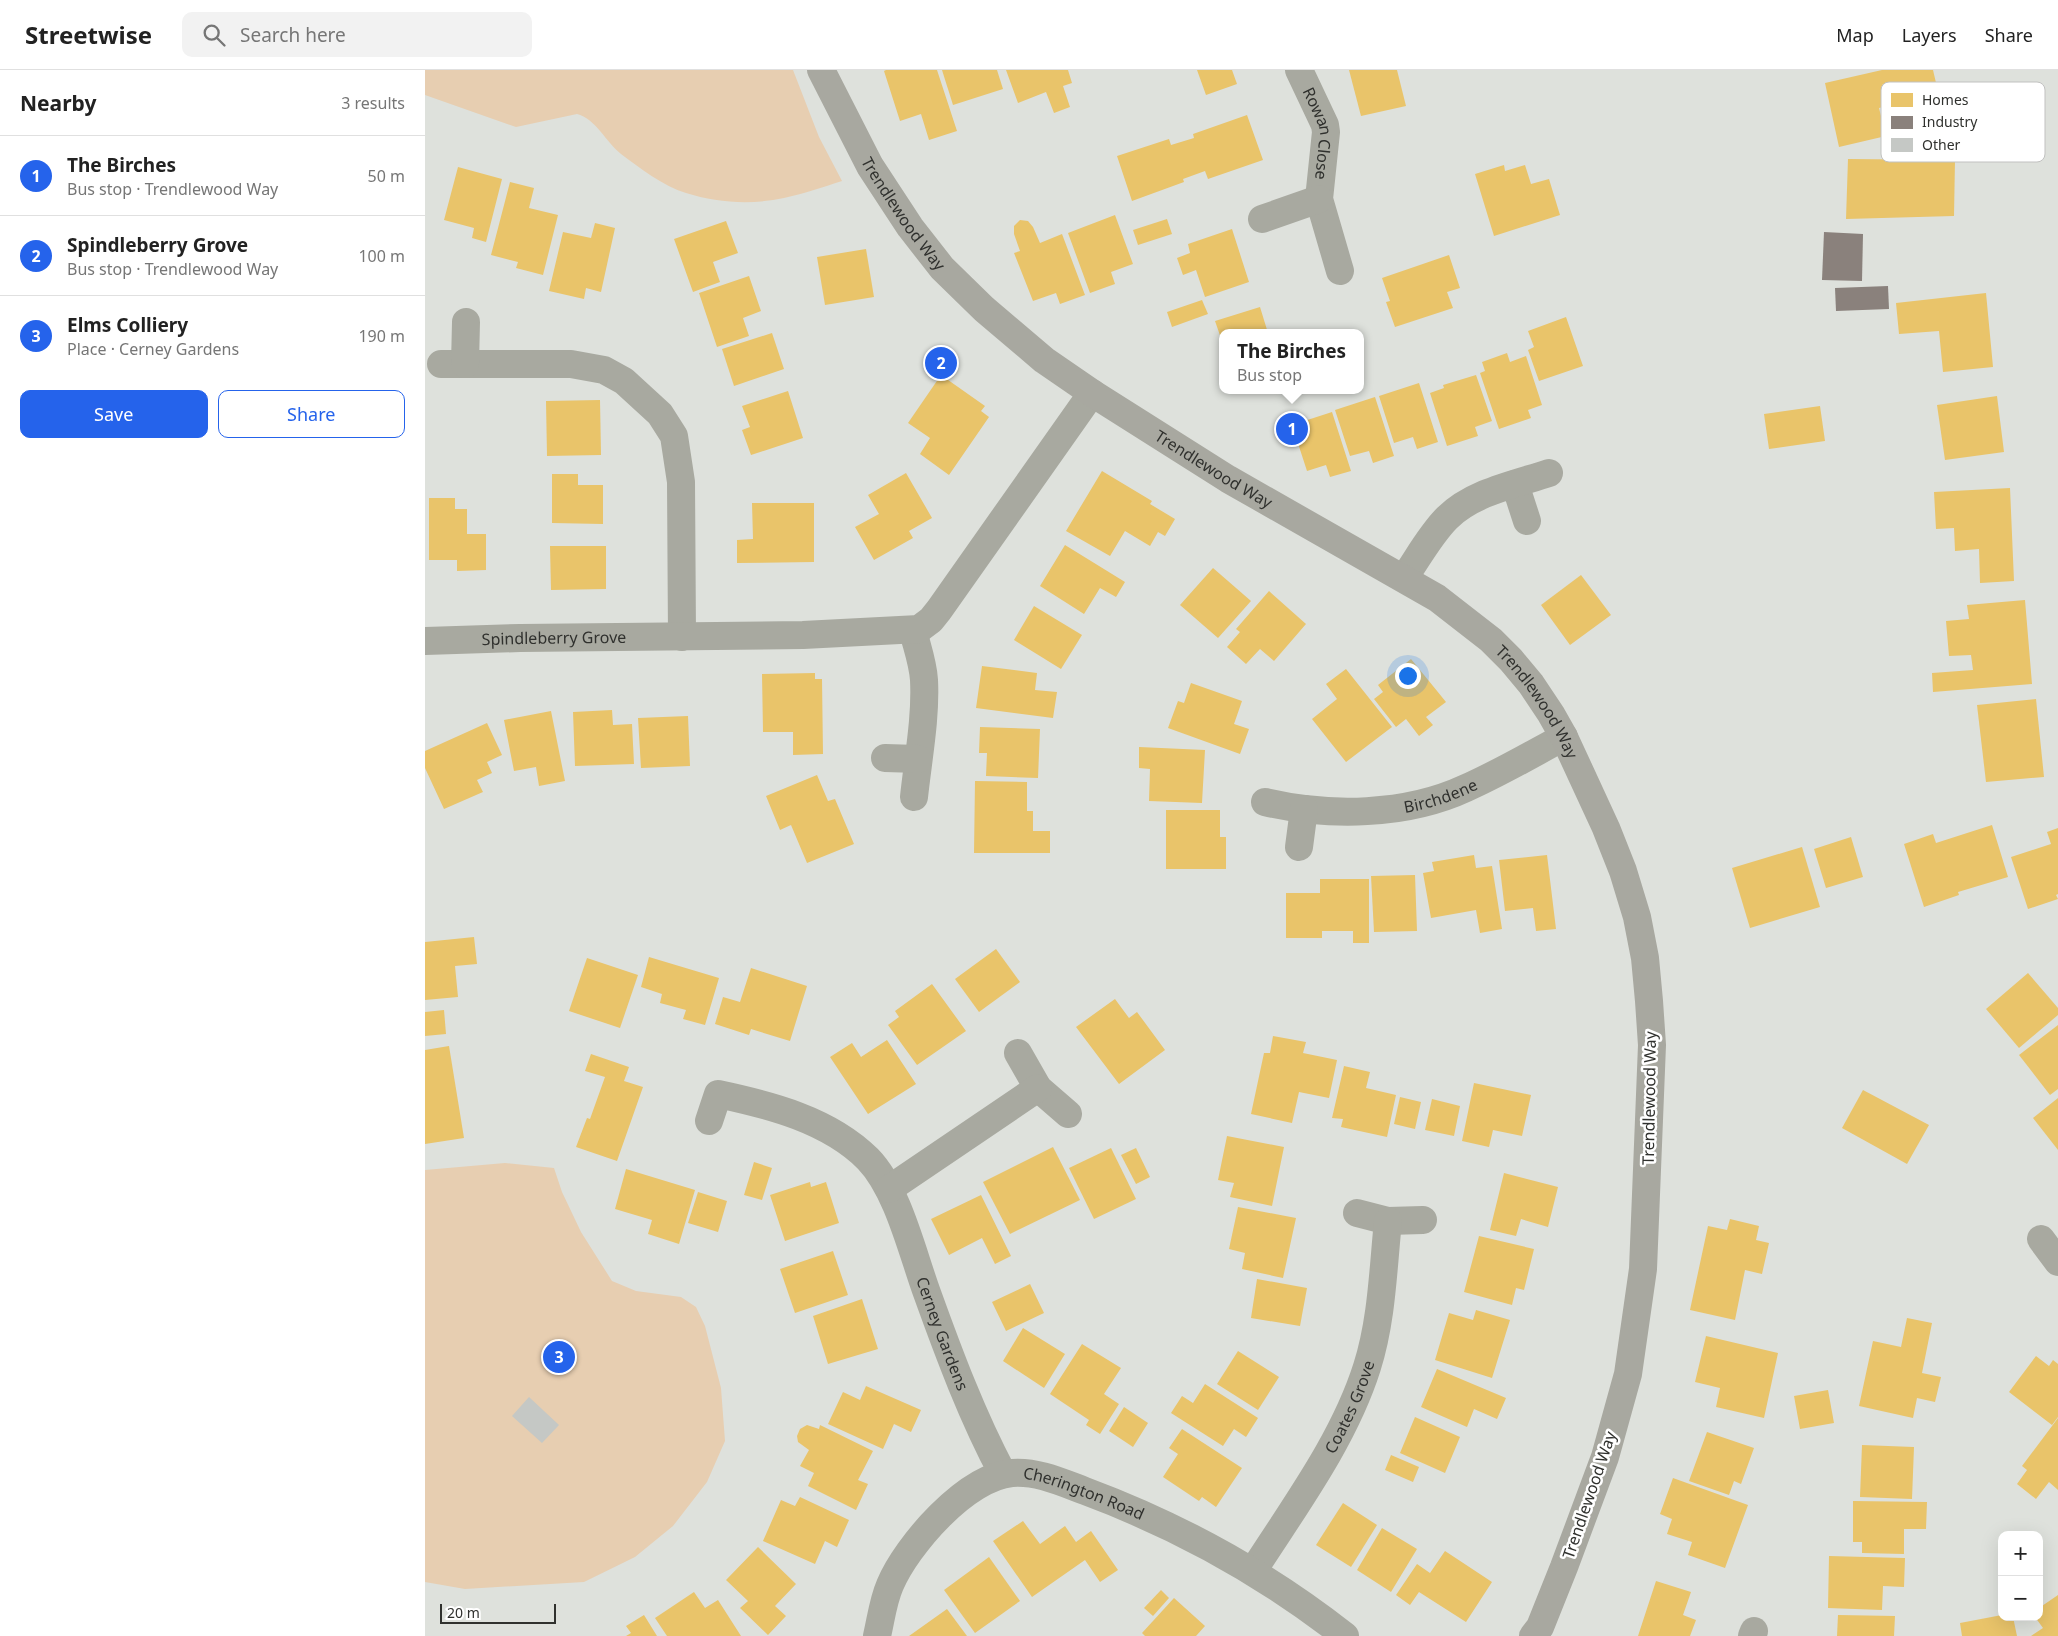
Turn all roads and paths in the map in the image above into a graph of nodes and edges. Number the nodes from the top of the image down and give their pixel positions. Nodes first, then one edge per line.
1 (821, 70) edge
2 (1299, 70) edge
3 (1319, 199) junction
4 (1262, 220) dead end
5 (1340, 271) dead end
6 (466, 322) dead end
7 (1092, 393) junction
8 (1549, 473) dead end
9 (1515, 484) junction
10 (1527, 521) dead end
11 (1404, 578) junction
12 (913, 630) junction
13 (682, 637) junction
14 (425, 641) edge
15 (1564, 737) junction
16 (885, 758) dead end
17 (918, 759) junction
18 (914, 797) dead end
19 (1265, 802) dead end
20 (1304, 809) junction
21 (1299, 847) dead end
22 (1018, 1053) dead end
23 (1038, 1088) junction
24 (1068, 1114) dead end
25 (709, 1122) dead end
26 (889, 1189) junction
27 (1357, 1213) dead end
28 (1423, 1220) dead end
29 (1388, 1221) junction
30 (2041, 1239) dead end
31 (2058, 1262) edge
32 (1003, 1474) junction
33 (1253, 1572) junction
34 (877, 1636) edge
35 (1345, 1636) edge
36 (1533, 1636) edge

1 - 7 street, Trendlewood Way
2 - 3 street, Rowan Close
3 - 4 street, Rowan Close
3 - 5 street, Rowan Close
6 - 13 street
7 - 11 street, Trendlewood Way
7 - 12 street
8 - 9 street
9 - 10 street
9 - 11 street
11 - 15 street, Trendlewood Way
12 - 13 street, Spindleberry Grove
12 - 17 street
13 - 14 street, Spindleberry Grove
15 - 20 street, Birchdene
15 - 36 street, Trendlewood Way
16 - 17 street
17 - 18 street
19 - 20 street, Birchdene
20 - 21 street
22 - 23 street
23 - 24 street
23 - 26 street
25 - 26 street, Cerney Gardens
26 - 32 street, Cerney Gardens
27 - 29 street
28 - 29 street
29 - 33 street, Coates Grove
30 - 31 street
32 - 33 street, Cherington Road
32 - 34 street, Cherington Road
33 - 35 street, Cherington Road

